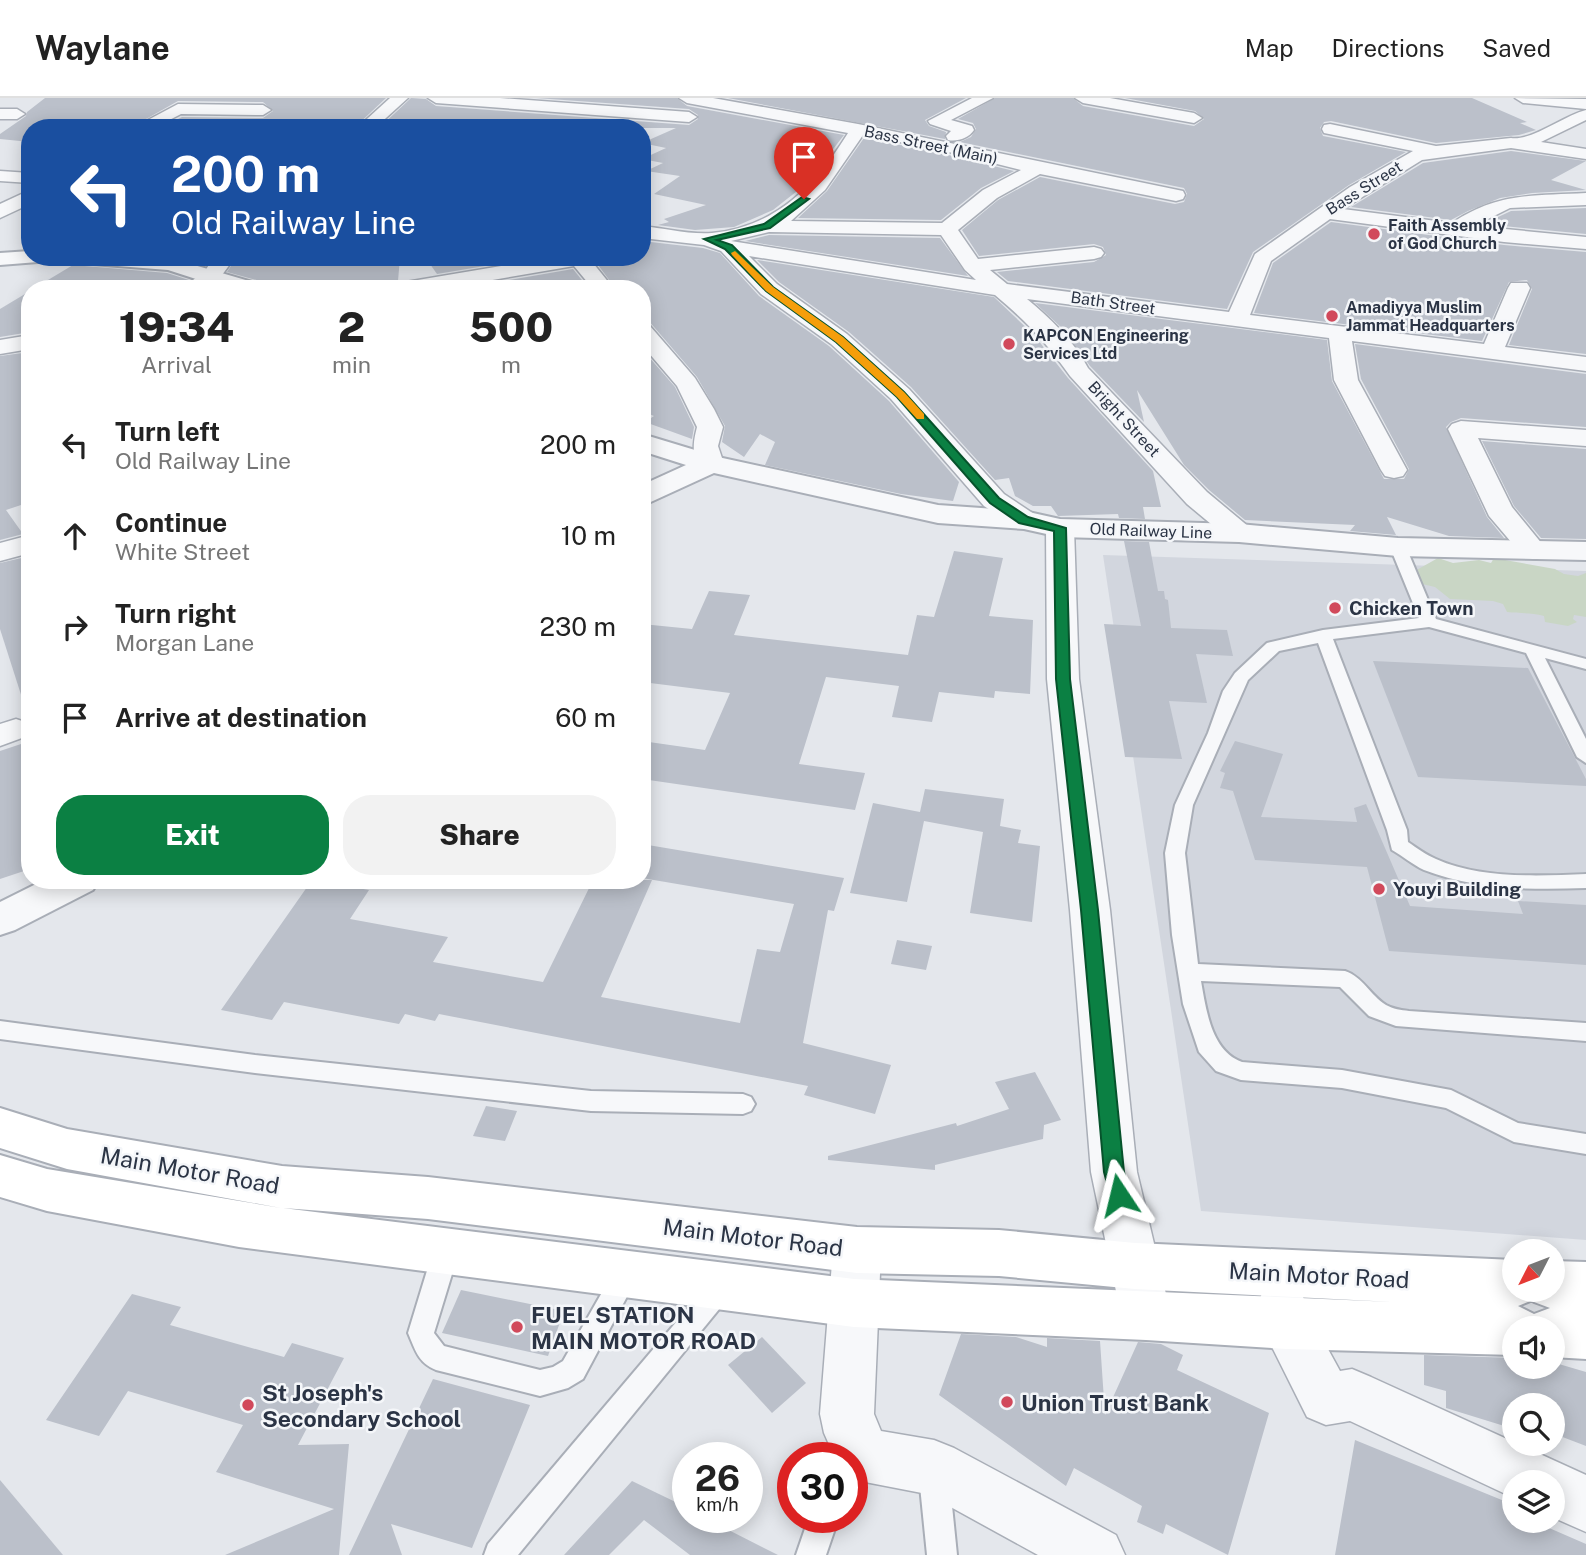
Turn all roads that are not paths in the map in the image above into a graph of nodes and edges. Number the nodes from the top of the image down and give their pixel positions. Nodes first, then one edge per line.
1 (400, 98) edge
2 (436, 98) edge
3 (687, 98) edge
4 (985, 98) edge
5 (1083, 98) edge
6 (1523, 98) edge
7 (506, 100) edge
8 (723, 100) edge
9 (281, 102) dead end
10 (1586, 104) edge
11 (563, 107) junction
12 (263, 110) junction
13 (1586, 116) edge
14 (690, 117) junction
15 (1194, 117) dead end
16 (159, 119) edge
17 (250, 119) edge
18 (376, 119) edge
19 (557, 119) edge
20 (858, 129) junction
21 (1329, 129) dead end
22 (654, 132) dead end
23 (937, 144) junction
24 (1527, 144) junction
25 (1436, 151) junction
26 (1586, 154) edge
27 (1037, 168) junction
28 (0, 176) edge
29 (21, 177) edge
30 (1175, 195) dead end
31 (1586, 199) edge
32 (21, 202) edge
33 (0, 212) edge
34 (1325, 213) junction
35 (767, 226) junction
36 (1458, 228) junction
37 (947, 229) junction
38 (651, 233) edge
39 (718, 243) junction
40 (1586, 243) edge
41 (651, 251) edge
42 (1094, 253) dead end
43 (21, 258) edge
44 (0, 260) edge
45 (219, 266) edge
46 (527, 266) edge
47 (972, 266) junction
48 (202, 280) edge
49 (430, 280) edge
50 (1000, 288) junction
51 (1519, 288) dead end
52 (1237, 320) junction
53 (1340, 335) junction
54 (651, 341) edge
55 (21, 344) edge
56 (0, 347) edge
57 (1492, 351) junction
58 (1586, 364) edge
59 (1586, 438) edge
60 (651, 445) edge
61 (711, 464) junction
62 (1394, 470) dead end
63 (651, 492) edge
64 (1042, 524) junction
65 (1239, 533) junction
66 (21, 546) edge
67 (1398, 547) junction
68 (1533, 550) junction
69 (1586, 551) edge
70 (0, 552) edge
71 (1429, 622) junction
72 (1324, 635) junction
73 (1533, 650) junction
74 (1586, 664) edge
75 (1586, 757) edge
76 (1586, 881) edge
77 (61, 889) edge
78 (0, 920) edge
79 (1188, 972) junction
80 (0, 1030) edge
81 (1586, 1032) edge
82 (743, 1104) dead end
83 (0, 1128) edge
84 (1586, 1144) edge
85 (0, 1176) edge
86 (857, 1250) junction
87 (446, 1251) junction
88 (626, 1273) junction
89 (1272, 1273) junction
90 (1502, 1283) edge
91 (1565, 1285) edge
92 (723, 1286) junction
93 (1586, 1286) edge
94 (1140, 1290) junction
95 (854, 1303) junction
96 (1287, 1324) junction
97 (1502, 1330) edge
98 (1565, 1333) edge
99 (1586, 1334) edge
100 (847, 1442) edge
101 (868, 1456) edge
102 (934, 1468) junction
103 (1515, 1470) edge
104 (1565, 1494) edge
105 (1586, 1504) edge
106 (819, 1533) edge
107 (499, 1555) edge
108 (811, 1555) edge
109 (942, 1555) edge
110 (1096, 1555) edge

1 - 18 street
2 - 7 street
3 - 8 street, Bass Street (Main)
4 - 23 street
5 - 15 street
6 - 10 street
7 - 11 street
8 - 14 street
8 - 20 street, Bass Street (Main)
9 - 12 street
11 - 14 street
11 - 19 street
12 - 16 street
12 - 17 street
13 - 24 street
14 - 22 street
20 - 23 street, Bass Street (Main)
20 - 35 street
21 - 25 street
23 - 27 street, Bass Street (Main)
24 - 25 street, Bass Street
24 - 26 street, Bass Street
25 - 34 street, Bass Street
27 - 30 street, Bass Street (Main)
27 - 37 street
28 - 29 street
31 - 36 street
32 - 33 street
34 - 36 street
34 - 52 street, Bass Street
35 - 37 street
35 - 39 street
36 - 40 street
37 - 47 street, Bright Street
38 - 39 street, Bath Street
39 - 41 street
39 - 50 street, Bath Street
39 - 64 street
42 - 47 street
43 - 44 street
45 - 48 street
46 - 49 street
47 - 50 street, Bright Street
50 - 52 street, Bath Street
50 - 65 street, Bright Street
51 - 57 street
52 - 53 street, Bath Street
53 - 57 street, Bath Street
53 - 62 street
54 - 61 street
55 - 56 street
57 - 58 street, Bath Street
59 - 68 street
60 - 61 street, Old Railway Line
61 - 63 street
61 - 64 street, Old Railway Line
64 - 65 street, Old Railway Line
64 - 94 street
65 - 67 street, Old Railway Line
66 - 70 street
67 - 68 street, Old Railway Line
67 - 71 lane
68 - 69 street, Old Railway Line
71 - 72 lane
71 - 73 lane
72 - 76 lane
72 - 79 lane
73 - 74 lane
73 - 75 lane
77 - 78 street
79 - 81 lane
79 - 84 lane
80 - 82 lane
83 - 86 main road, Main Motor Road
85 - 87 main road, Main Motor Road
86 - 94 main road, Main Motor Road
86 - 95 street
87 - 88 main road, Main Motor Road
87 - 88 lane
88 - 92 main road, Main Motor Road
89 - 90 main road, Main Motor Road
89 - 94 main road, Main Motor Road
89 - 96 street
91 - 93 main road
92 - 95 main road, Main Motor Road
92 - 107 lane
94 - 95 main road, Main Motor Road
94 - 96 main road, Main Motor Road
95 - 100 street
96 - 97 main road, Main Motor Road
96 - 103 street
98 - 99 main road
101 - 102 street
102 - 109 lane
102 - 110 street
104 - 105 street
106 - 108 lane

